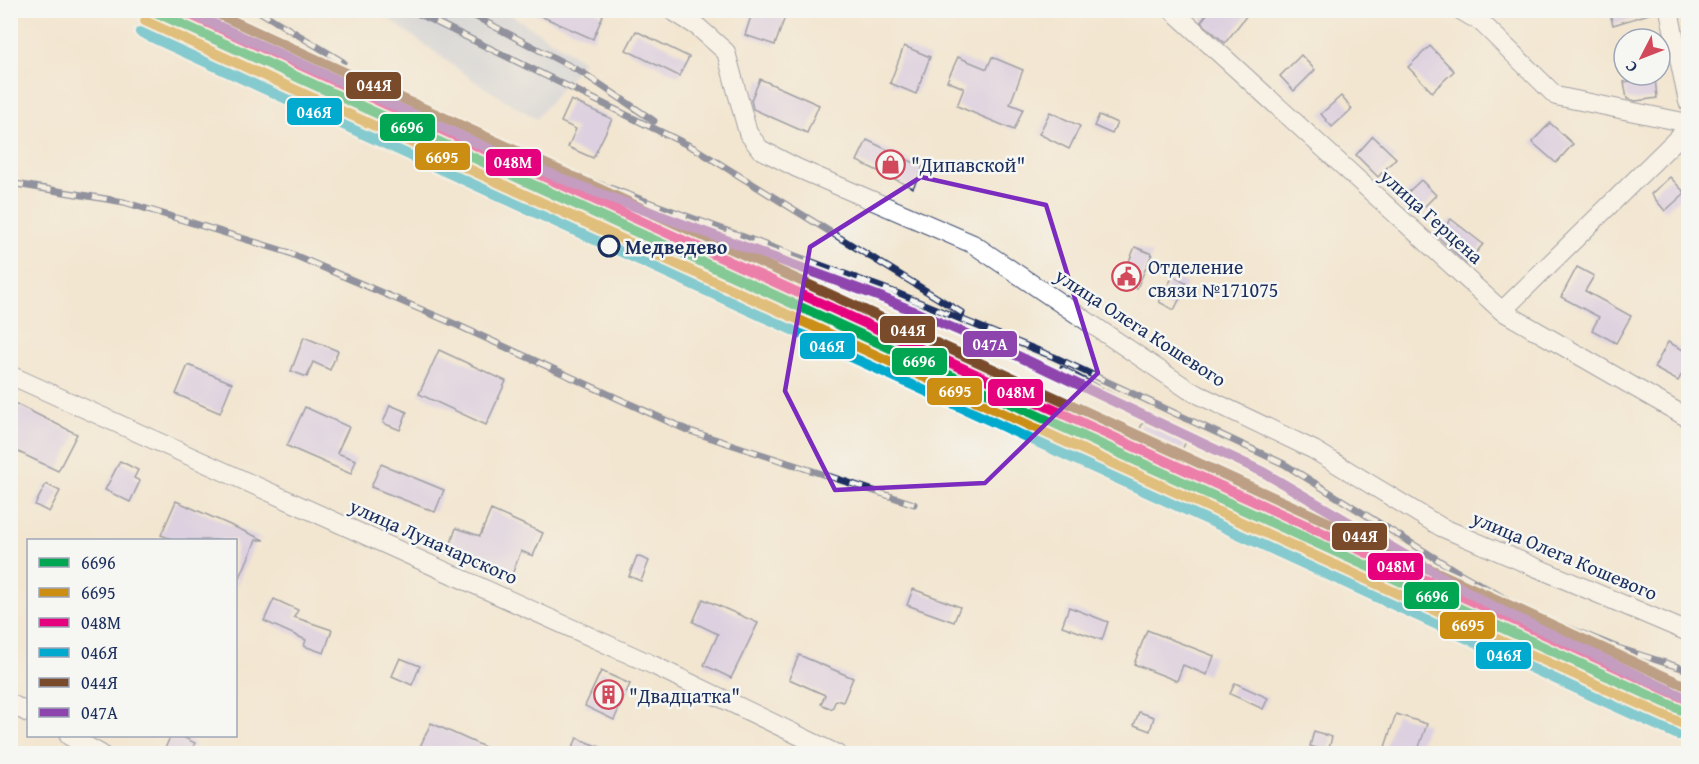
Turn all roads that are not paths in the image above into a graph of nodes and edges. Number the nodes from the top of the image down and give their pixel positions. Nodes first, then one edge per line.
1 (671, 10) edge
2 (1460, 10) edge
3 (1669, 10) edge
4 (1181, 13) edge
5 (1689, 102) edge
6 (1689, 123) edge
7 (1689, 128) edge
8 (1502, 311) junction
9 (10, 375) edge
10 (1689, 418) edge
11 (1689, 632) edge
12 (10, 703) edge
13 (27, 712) edge
14 (73, 737) edge
15 (101, 753) edge
16 (837, 753) edge

1 - 11 street, улица Олега Кошевого
2 - 6 street
3 - 5 street
4 - 8 street, улица Герцена
7 - 8 street
8 - 10 street, улица Герцена
9 - 16 street, улица Луначарского
12 - 13 street
14 - 15 street

